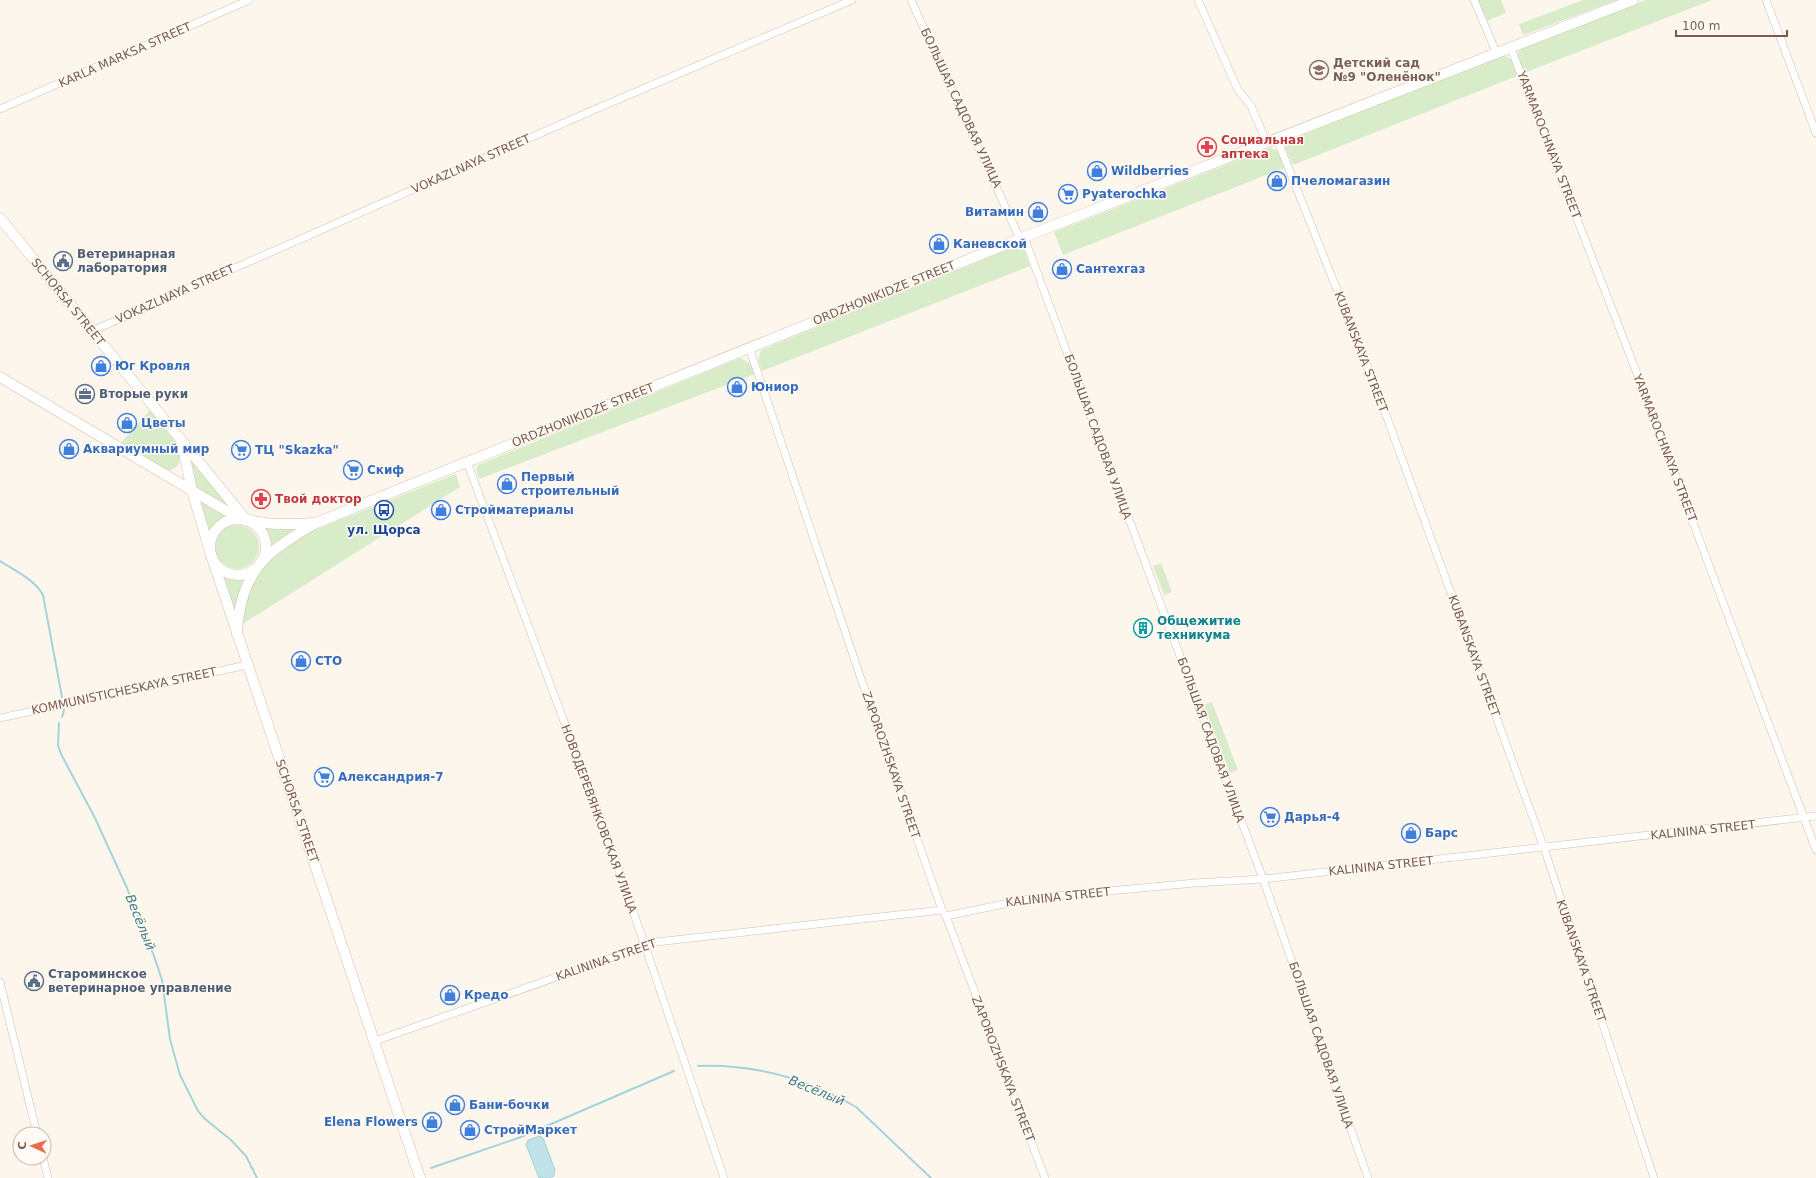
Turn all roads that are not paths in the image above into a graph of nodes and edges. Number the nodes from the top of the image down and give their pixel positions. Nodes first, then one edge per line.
1 (249, 0) edge
2 (852, 0) edge
3 (911, 0) edge
4 (1198, 0) edge
5 (1474, 0) edge
6 (1633, 0) edge
7 (1766, 0) edge
8 (1510, 46) junction
9 (1496, 52) junction
10 (0, 109) edge
11 (1816, 133) edge
12 (1278, 139) junction
13 (1267, 144) junction
14 (0, 218) edge
15 (1022, 238) junction
16 (92, 330) junction
17 (749, 348) junction
18 (0, 377) edge
19 (182, 443) junction
20 (467, 462) junction
21 (192, 491) junction
22 (247, 521) junction
23 (316, 523) junction
24 (211, 556) junction
25 (260, 564) junction
26 (237, 634) junction
27 (247, 665) junction
28 (0, 718) edge
29 (1816, 816) edge
30 (1805, 818) junction
31 (1544, 848) junction
32 (1816, 850) edge
33 (1263, 879) junction
34 (944, 913) junction
35 (645, 947) junction
36 (0, 982) edge
37 (375, 1041) junction
38 (35, 1126) edge
39 (45, 1166) edge
40 (48, 1178) edge
41 (420, 1178) edge
42 (724, 1178) edge
43 (1044, 1178) edge
44 (1368, 1178) edge
45 (1654, 1178) edge

1 - 10 street, KARLA MARKSA STREET
2 - 16 street, VOKAZLNAYA STREET
3 - 15 street, БОЛЬШАЯ САДОВАЯ УЛИЦА
4 - 13 street
5 - 9 street
6 - 8 main road, ORDZHONIKIDZE STREET
7 - 11 street
8 - 9 main road, ORDZHONIKIDZE STREET
8 - 30 street, YARMAROCHNAYA STREET
9 - 12 main road, ORDZHONIKIDZE STREET
12 - 13 main road, ORDZHONIKIDZE STREET
12 - 31 street, KUBANSKAYA STREET
13 - 15 main road, ORDZHONIKIDZE STREET
14 - 16 main road, SCHORSA STREET
15 - 17 main road, ORDZHONIKIDZE STREET
15 - 33 street, БОЛЬШАЯ САДОВАЯ УЛИЦА
16 - 19 main road, SCHORSA STREET
17 - 20 main road, ORDZHONIKIDZE STREET
17 - 34 street, ZAPOROZHSKAYA STREET
18 - 21 main road
19 - 21 main road, SCHORSA STREET
19 - 22 main road, SCHORSA STREET
20 - 23 main road, ORDZHONIKIDZE STREET
20 - 35 street, НОВОДЕРЕВЯНКОВСКАЯ УЛИЦА
21 - 22 main road
21 - 24 main road, SCHORSA STREET
22 - 23 main road
22 - 24 main road
22 - 25 main road
23 - 25 main road
24 - 25 main road
24 - 26 main road, SCHORSA STREET
25 - 26 main road
26 - 27 main road, SCHORSA STREET
27 - 28 street, KOMMUNISTICHESKAYA STREET
27 - 37 main road, SCHORSA STREET
29 - 30 street, KALININA STREET
30 - 31 street, KALININA STREET
30 - 32 street, YARMAROCHNAYA STREET
31 - 33 street, KALININA STREET
31 - 45 street, KUBANSKAYA STREET
33 - 34 street, KALININA STREET
33 - 44 street, БОЛЬШАЯ САДОВАЯ УЛИЦА
34 - 35 street, KALININA STREET
34 - 43 street, ZAPOROZHSKAYA STREET
35 - 37 street, KALININA STREET
35 - 42 street, НОВОДЕРЕВЯНКОВСКАЯ УЛИЦА
36 - 38 street
37 - 41 main road, SCHORSA STREET
39 - 40 street

